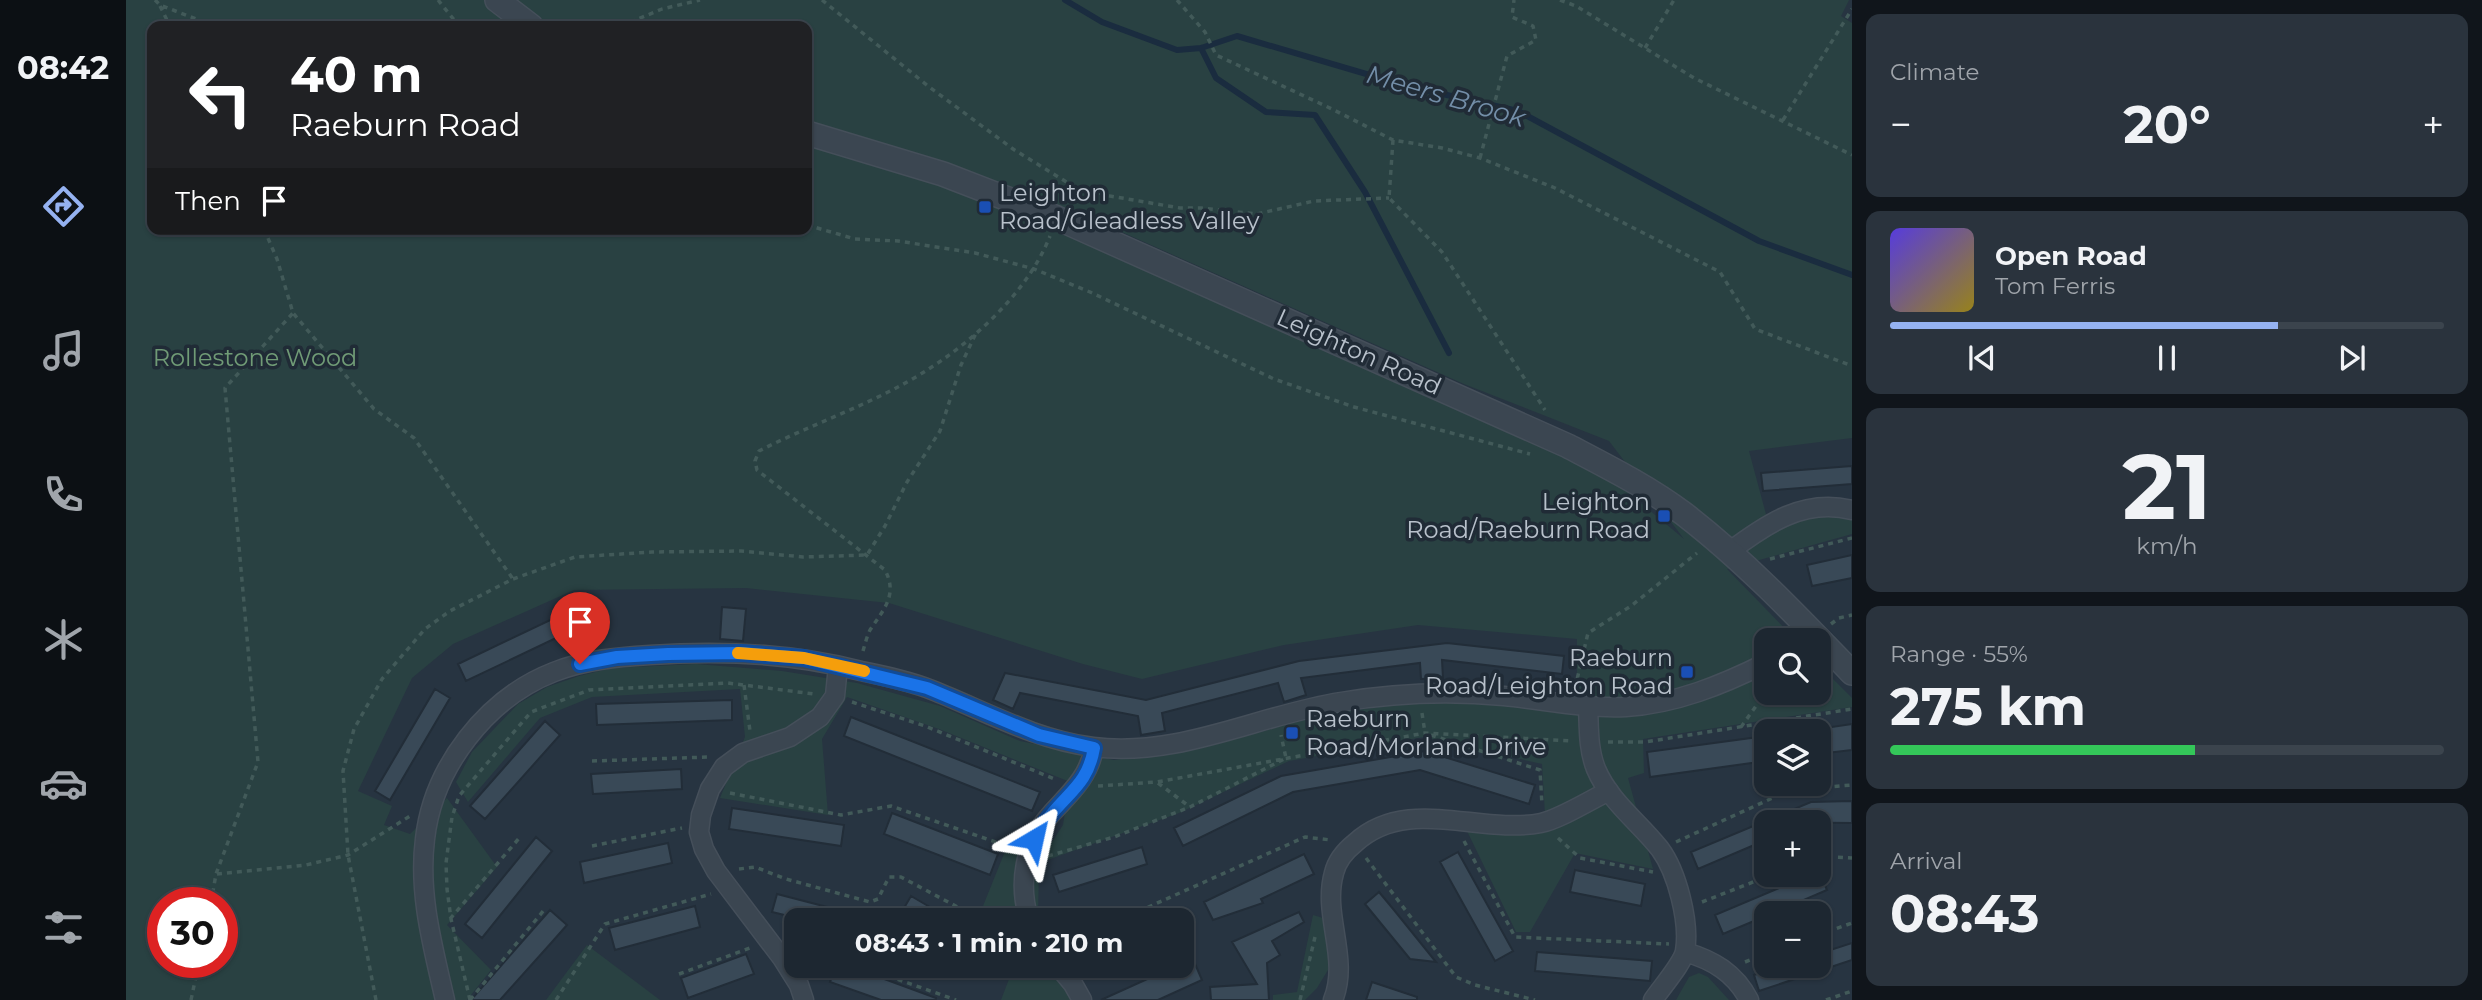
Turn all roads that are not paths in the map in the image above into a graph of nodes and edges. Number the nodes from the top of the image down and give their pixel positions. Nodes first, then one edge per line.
1 (497, 0) edge
2 (524, 21) edge
3 (812, 135) edge
4 (1852, 510) edge
5 (1730, 553) junction
6 (1801, 628) edge
7 (1831, 656) edge
8 (838, 666) junction
9 (1754, 668) edge
10 (1852, 673) edge
11 (1580, 705) junction
12 (1094, 748) junction
13 (1609, 791) junction
14 (1026, 908) edge
15 (1685, 948) junction
16 (1068, 978) edge
17 (446, 1000) edge
18 (804, 1000) edge
19 (1082, 1000) edge
20 (1333, 1000) edge
21 (1653, 1000) edge
22 (1749, 1000) edge

1 - 2 street
3 - 5 street, Leighton Road
4 - 5 street
5 - 6 street, Leighton Road
7 - 10 street, Leighton Road
8 - 12 street
8 - 17 street
8 - 18 street
9 - 11 street
11 - 12 street
11 - 13 street
12 - 14 street
13 - 15 street
13 - 20 street
15 - 21 street
15 - 22 street
16 - 19 street

